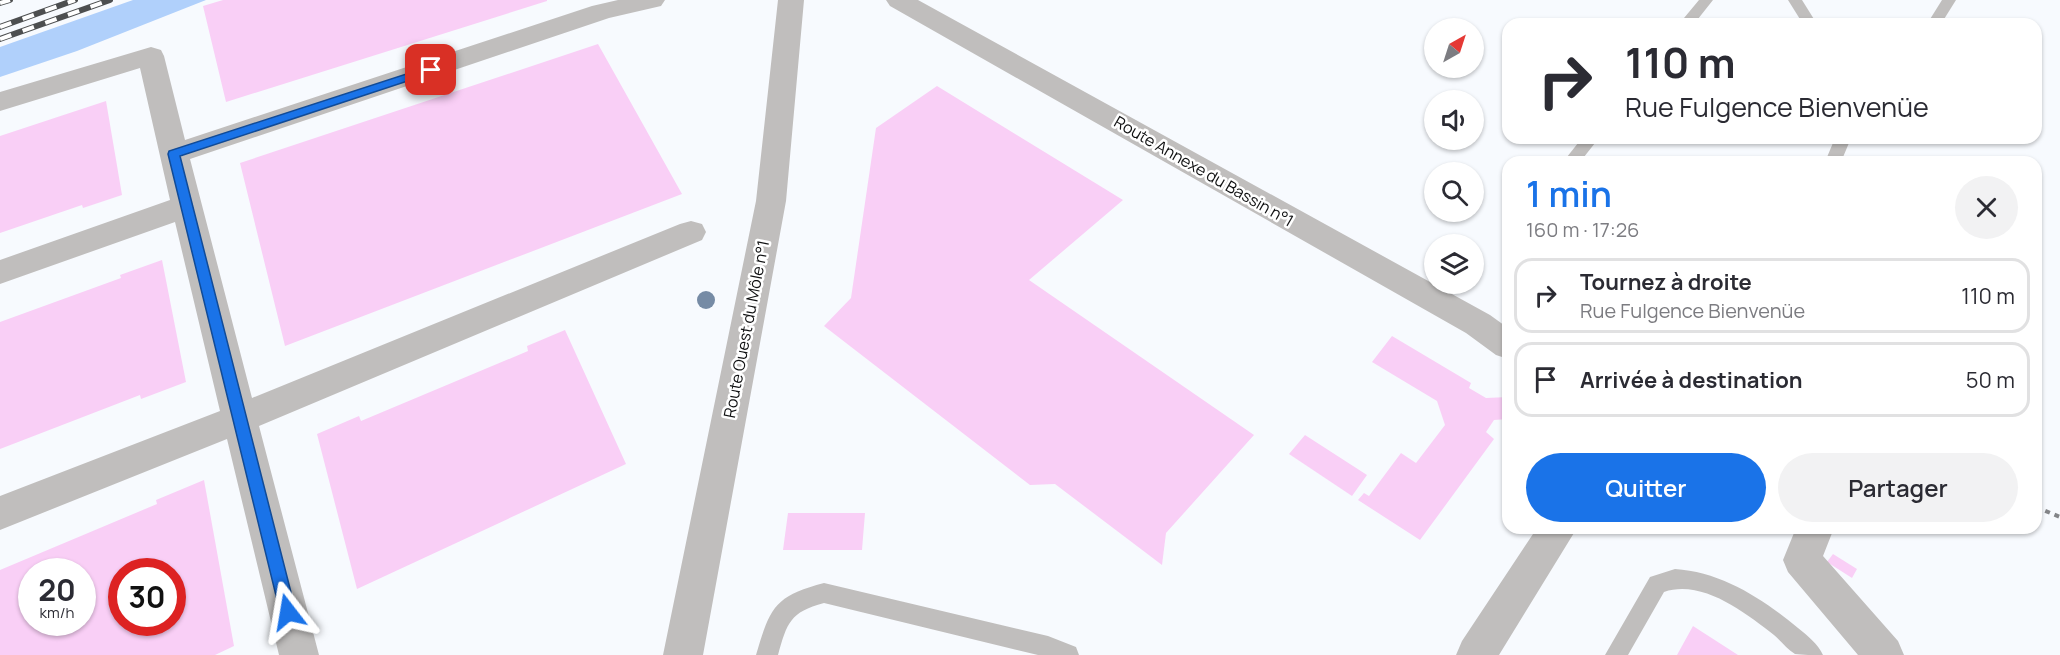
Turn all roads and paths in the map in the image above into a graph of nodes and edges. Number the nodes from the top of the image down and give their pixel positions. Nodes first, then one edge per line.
1 (652, 0) edge
2 (791, 0) edge
3 (899, 0) edge
4 (1706, 0) edge
5 (1795, 0) edge
6 (1949, 0) edge
7 (1691, 18) edge
8 (1806, 18) edge
9 (1938, 18) edge
10 (0, 102) edge
11 (1586, 144) edge
12 (174, 154) junction
13 (1576, 156) edge
14 (186, 206) junction
15 (691, 232) dead end
16 (0, 272) edge
17 (1502, 342) edge
18 (239, 419) junction
19 (2042, 510) edge
20 (0, 513) edge
21 (2060, 517) edge
22 (1554, 534) edge
23 (1813, 534) edge
24 (299, 655) edge
25 (683, 655) edge
26 (767, 655) edge
27 (1068, 655) edge
28 (1476, 655) edge
29 (1616, 655) edge
30 (1812, 655) edge
31 (1884, 655) edge

1 - 12 street
2 - 25 street, Route Ouest du Môle n°1
3 - 17 street, Route Annexe du Bassin n°1
4 - 7 lane
5 - 8 lane
6 - 9 lane
10 - 12 street
11 - 13 lane
12 - 14 street
14 - 16 street
14 - 18 street
15 - 18 street
18 - 20 street
18 - 24 street
19 - 21 path
22 - 28 street
23 - 31 street
26 - 27 lane
29 - 30 lane

